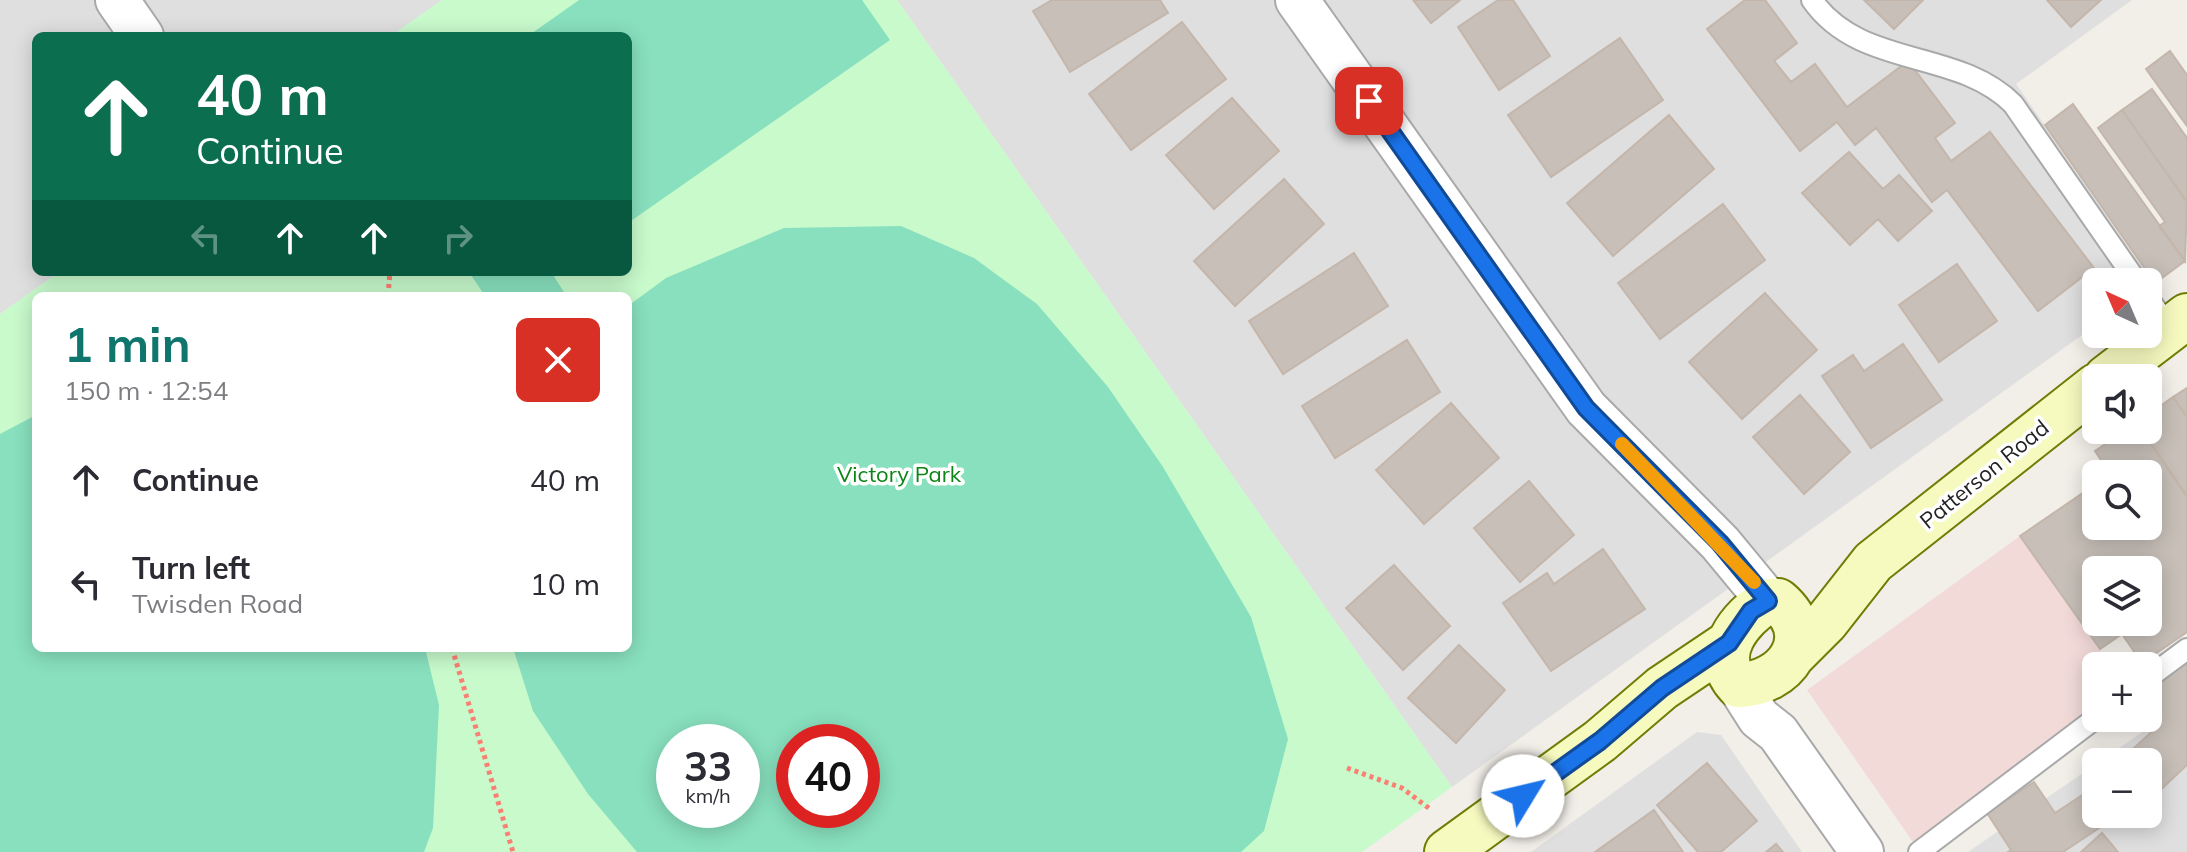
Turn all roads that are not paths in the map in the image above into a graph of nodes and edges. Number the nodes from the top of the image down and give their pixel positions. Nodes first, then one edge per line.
1 (117, 0) edge
2 (1297, 0) edge
3 (1812, 0) edge
4 (139, 32) edge
5 (2127, 268) edge
6 (2168, 314) edge
7 (2120, 364) edge
8 (2082, 397) edge
9 (1873, 562) junction
10 (1773, 601) junction
11 (2187, 649) edge
12 (2162, 668) edge
13 (1753, 669) junction
14 (2082, 729) edge
15 (1447, 852) edge
16 (1862, 852) edge
17 (1919, 852) edge

1 - 4 street
2 - 10 street
3 - 5 lane
6 - 7 street
8 - 9 street, Patterson Road
9 - 10 street, Patterson Road
9 - 13 street, Patterson Road
10 - 13 street
10 - 13 street
11 - 12 lane
13 - 15 street, Patterson Road
13 - 16 street
14 - 17 lane

